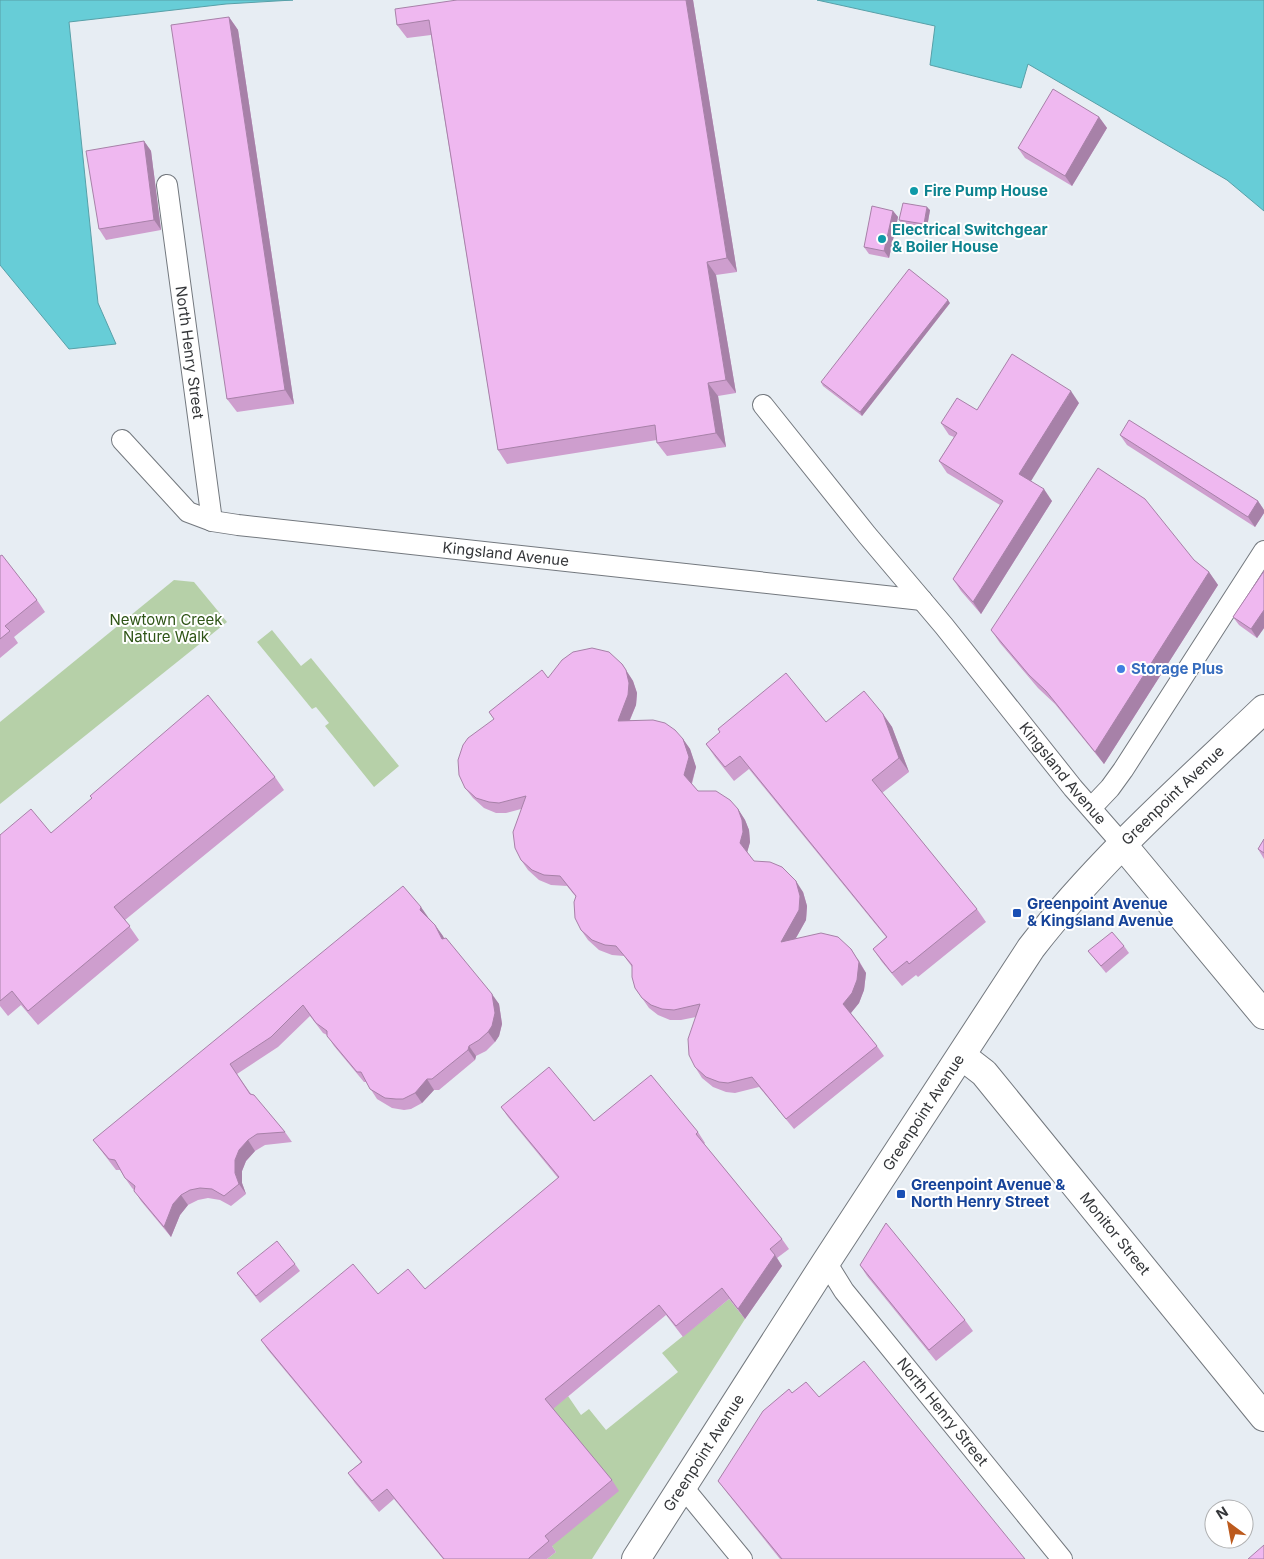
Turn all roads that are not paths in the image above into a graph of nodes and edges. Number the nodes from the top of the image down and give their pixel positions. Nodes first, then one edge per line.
1 (166, 185) dead end
2 (763, 405) dead end
3 (122, 440) dead end
4 (212, 521) junction
5 (1264, 551) edge
6 (922, 600) junction
7 (1264, 709) edge
8 (1091, 808) junction
9 (1122, 844) junction
10 (1264, 1015) edge
11 (962, 1056) junction
12 (826, 1262) junction
13 (1264, 1417) edge
14 (682, 1486) junction
15 (636, 1559) edge
16 (742, 1559) edge
17 (1062, 1559) edge

1 - 4 street, North Henry Street
2 - 6 street, Kingsland Avenue
3 - 4 street, Kingsland Avenue
4 - 6 street, Kingsland Avenue
5 - 8 street
6 - 8 street, Kingsland Avenue
7 - 9 main road, Greenpoint Avenue
8 - 9 street, Kingsland Avenue
9 - 10 main road, Kingsland Avenue
9 - 11 main road, Greenpoint Avenue
11 - 12 main road, Greenpoint Avenue
11 - 13 main road, Monitor Street
12 - 14 main road, Greenpoint Avenue
12 - 17 street, North Henry Street
14 - 15 main road, Greenpoint Avenue
14 - 16 street

